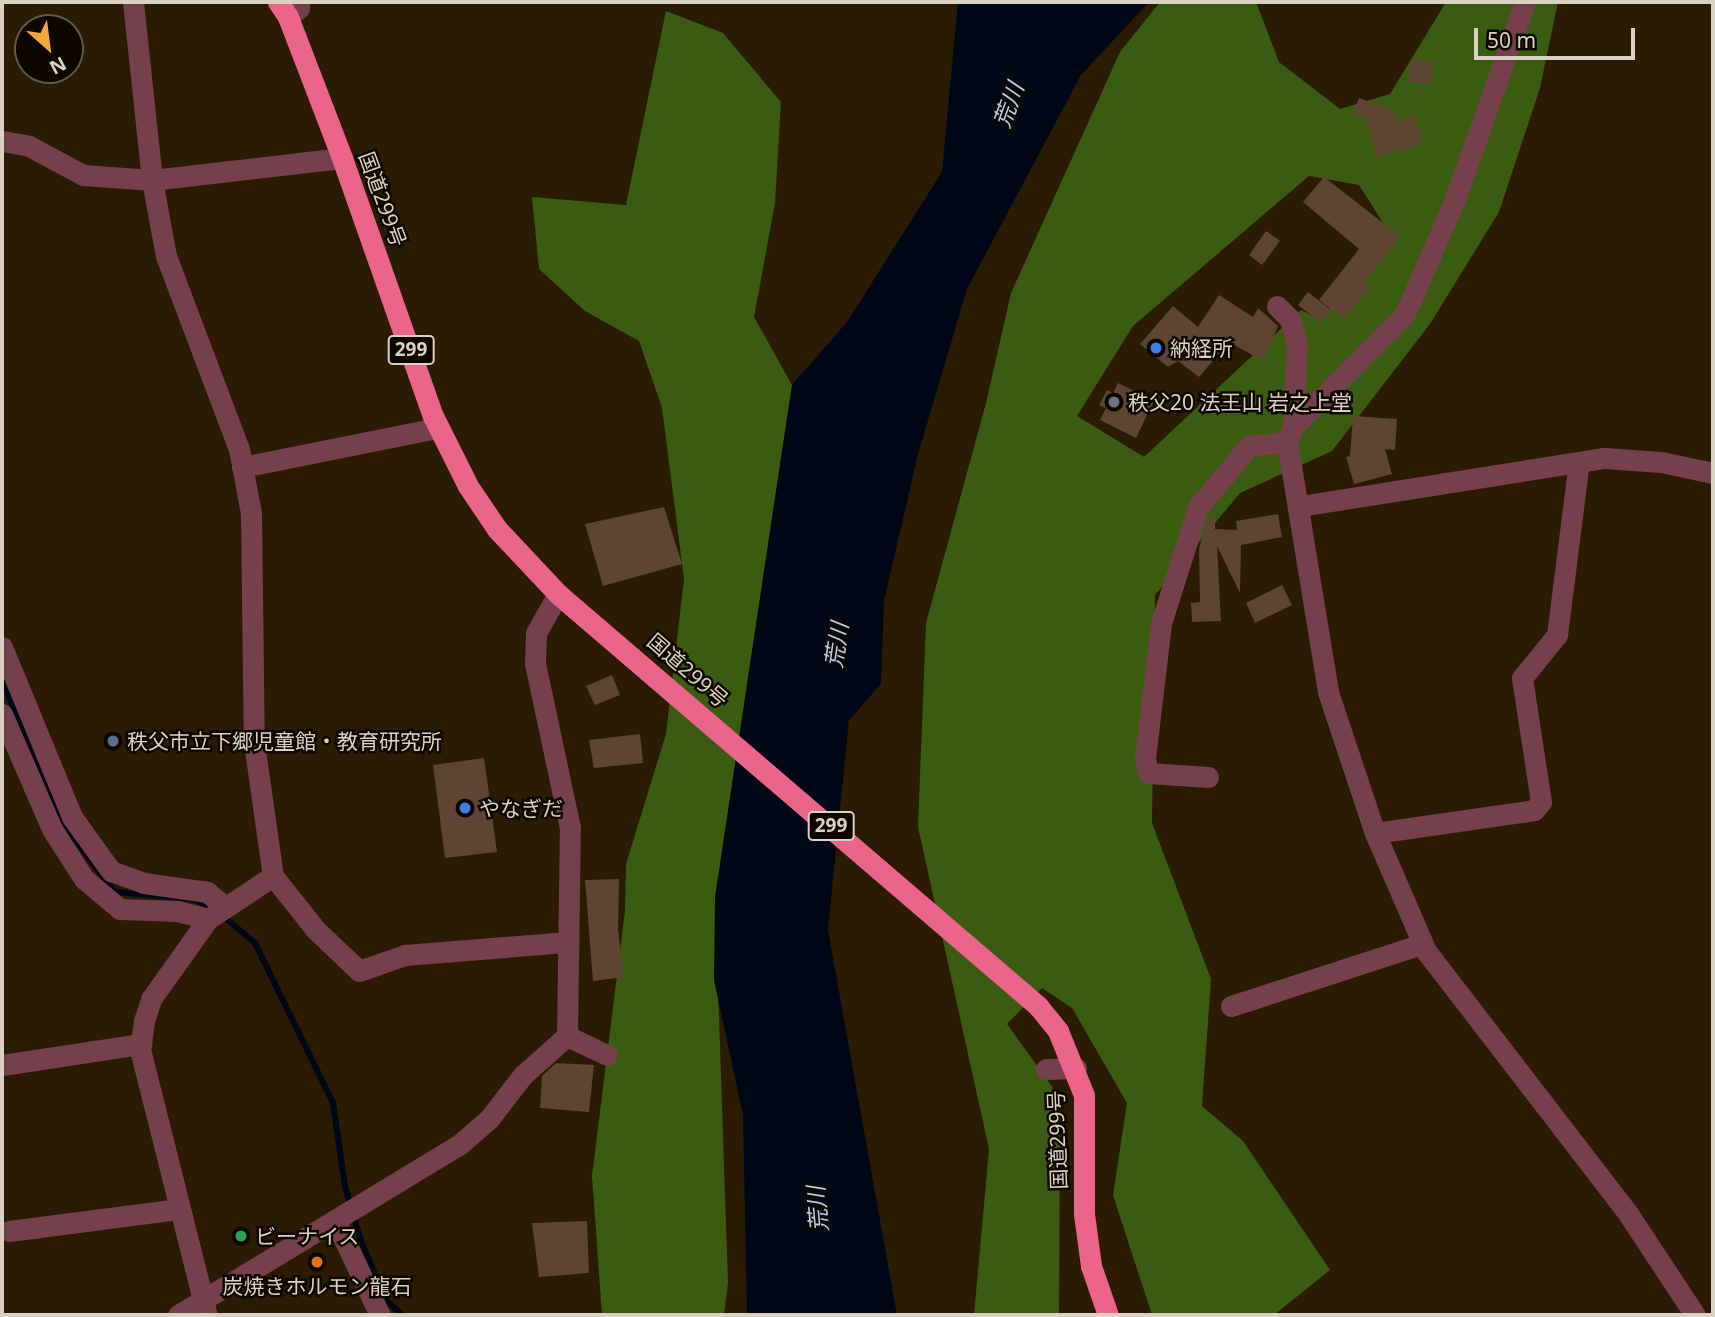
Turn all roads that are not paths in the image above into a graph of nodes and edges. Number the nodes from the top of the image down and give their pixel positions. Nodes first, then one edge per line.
1 (133, 2) edge
2 (1525, 2) edge
3 (288, 7) edge
4 (2, 141) edge
5 (342, 158) junction
6 (152, 180) junction
7 (1277, 306) dead end
8 (438, 428) junction
9 (1290, 434) junction
10 (1579, 462) junction
11 (242, 467) junction
12 (1713, 473) edge
13 (1300, 506) junction
14 (558, 594) junction
15 (2, 647) edge
16 (2, 714) edge
17 (1208, 777) dead end
18 (1376, 833) junction
19 (273, 876) junction
20 (216, 912) junction
21 (568, 942) junction
22 (1422, 944) junction
23 (1231, 1006) dead end
24 (567, 1036) junction
25 (141, 1044) junction
26 (607, 1055) dead end
27 (2, 1065) edge
28 (1076, 1068) junction
29 (1046, 1069) dead end
30 (178, 1209) junction
31 (335, 1220) junction
32 (9, 1231) dead end
33 (1091, 1266) junction
34 (205, 1308) edge
35 (1687, 1314) edge
36 (178, 1315) edge
37 (380, 1315) edge
38 (1097, 1315) edge
39 (1108, 1315) edge

1 - 6 street
2 - 9 street
3 - 5 highway, 国道299号 / 299
4 - 6 street
5 - 6 street
5 - 8 highway, 国道299号 / 299
6 - 11 street
7 - 9 street
8 - 11 street
8 - 14 highway, 国道299号 / 299
9 - 13 street
9 - 17 street
10 - 12 street
10 - 13 street
10 - 18 street
11 - 19 street
13 - 18 street
14 - 21 street
14 - 28 highway, 国道299号 / 299
15 - 20 street
16 - 20 street
18 - 22 street
19 - 20 street
19 - 21 street
20 - 25 street
21 - 24 street
22 - 23 street
22 - 35 street
24 - 26 street
24 - 31 street
25 - 27 street
25 - 30 street
28 - 29 street
28 - 33 highway, 国道299号 / 299
30 - 32 street
30 - 34 street
31 - 34 street
31 - 37 street
33 - 38 street
33 - 39 highway, 国道299号 / 299
34 - 36 street

